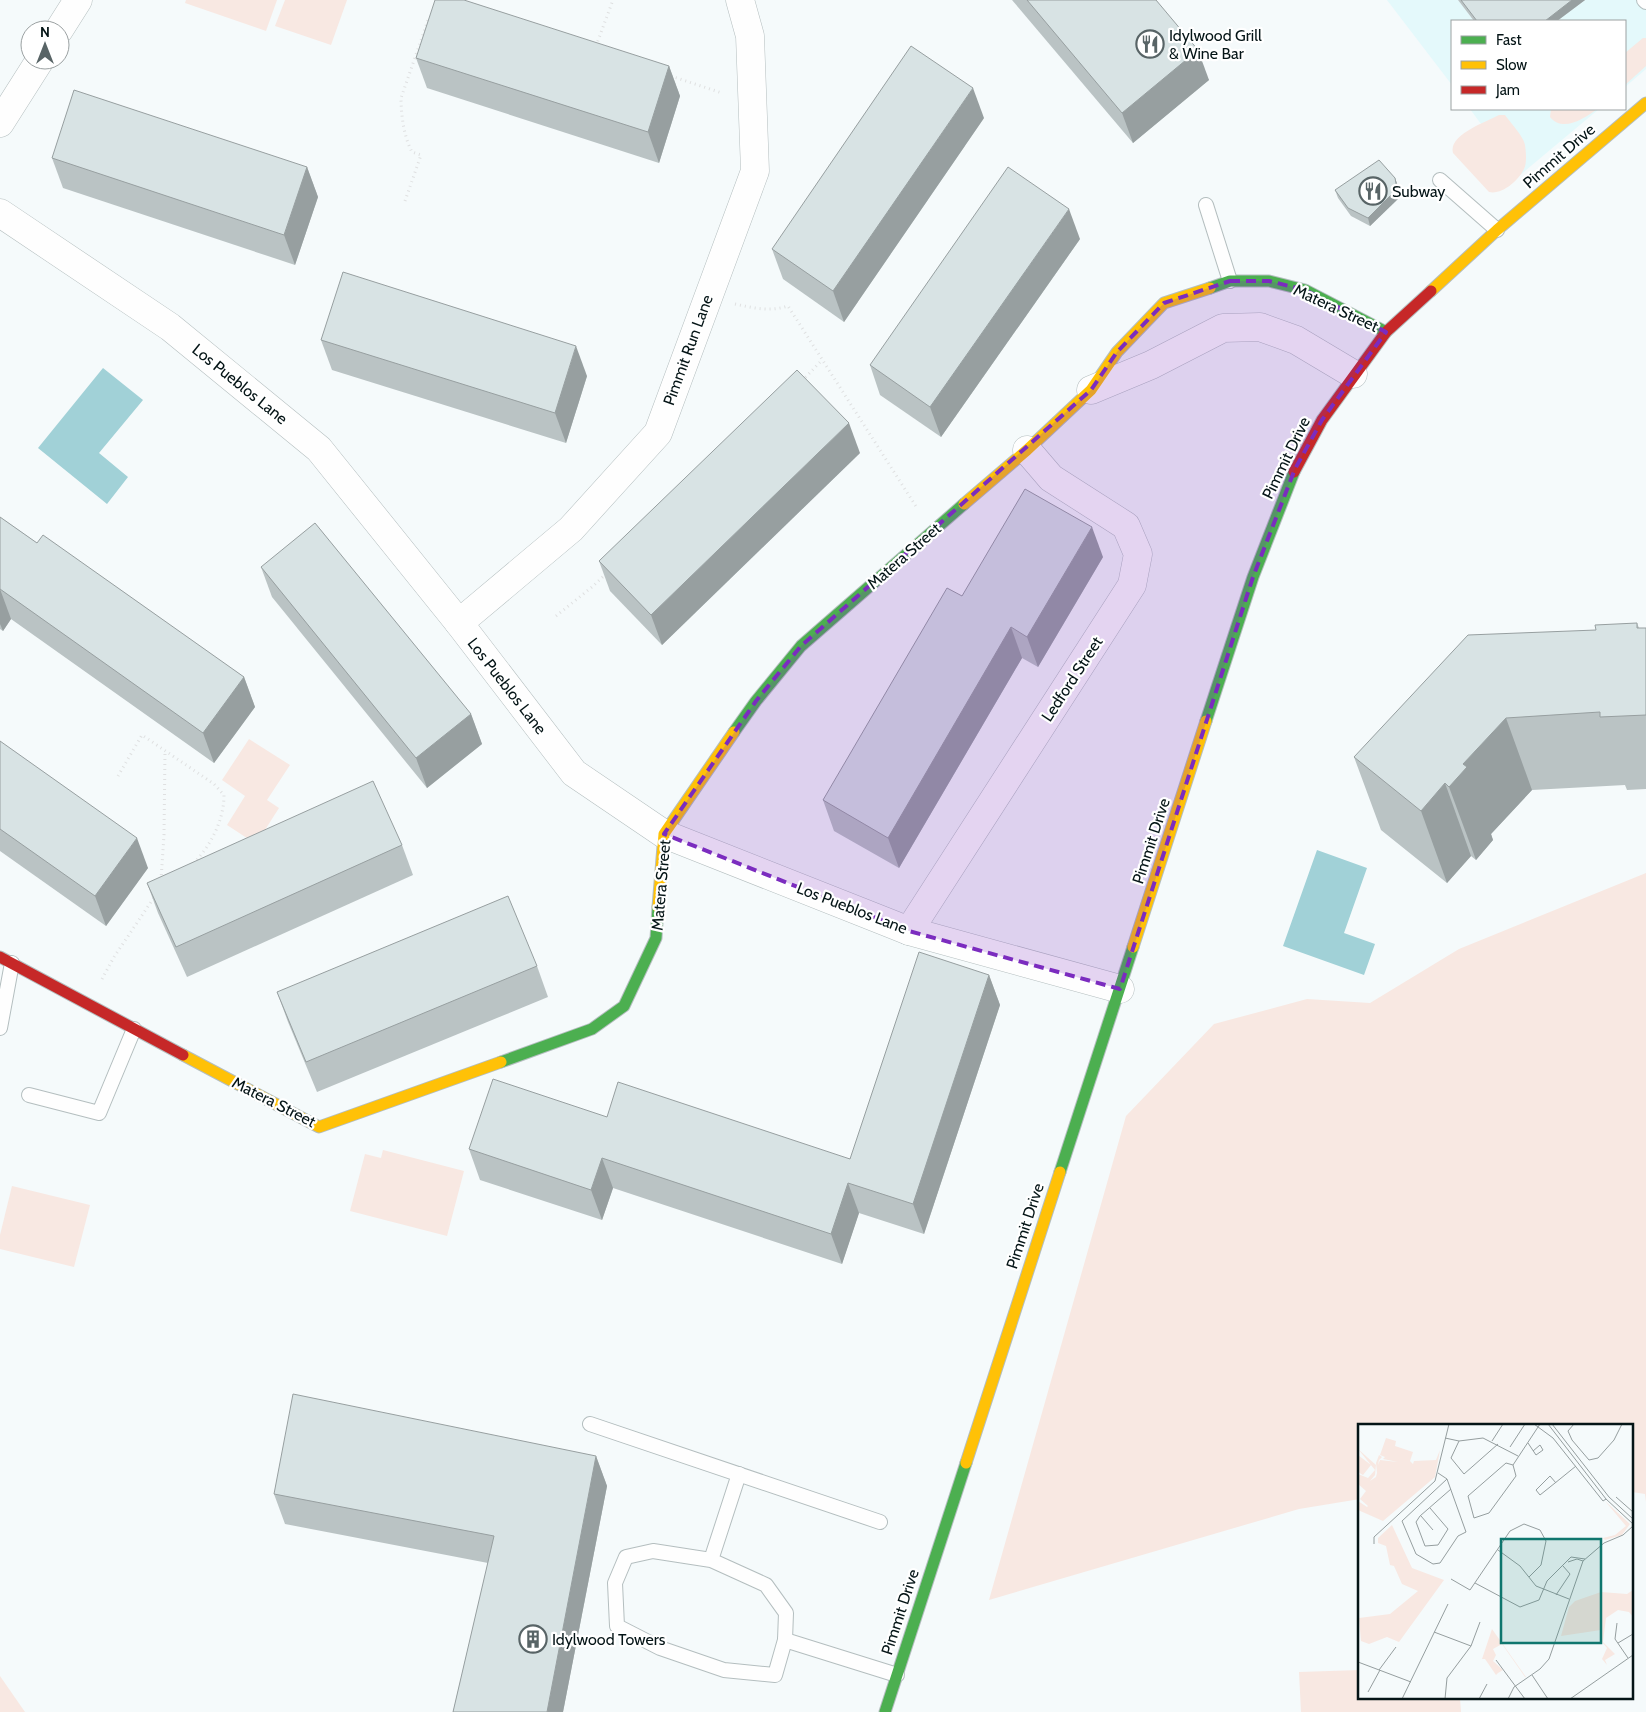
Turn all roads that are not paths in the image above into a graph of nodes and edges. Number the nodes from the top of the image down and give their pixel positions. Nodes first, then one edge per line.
1 (78, 0) edge
2 (740, 0) edge
3 (65, 20) edge
4 (34, 70) edge
5 (1646, 103) edge
6 (0, 123) edge
7 (1440, 180) dead end
8 (1206, 205) dead end
9 (0, 213) edge
10 (1497, 230) junction
11 (1230, 281) junction
12 (1386, 332) junction
13 (1354, 374) junction
14 (1091, 390) junction
15 (1028, 450) junction
16 (459, 623) junction
17 (664, 834) junction
18 (909, 931) junction
19 (6, 960) edge
20 (1120, 988) junction
21 (0, 1028) edge
22 (134, 1029) junction
23 (29, 1095) dead end
24 (590, 1424) dead end
25 (739, 1474) junction
26 (880, 1522) dead end
27 (711, 1560) junction
28 (785, 1640) junction
29 (897, 1675) junction
30 (885, 1712) edge

1 - 3 street
2 - 16 street, Pimmit Run Lane
4 - 6 street
5 - 10 street, Pimmit Drive
7 - 10 lane
8 - 11 lane
9 - 16 street, Los Pueblos Lane
10 - 12 street, Pimmit Drive
11 - 12 street, Matera Street
11 - 14 street, Matera Street
12 - 13 street, Pimmit Drive
13 - 14 street, Matera Street
13 - 20 street, Pimmit Drive
14 - 15 street, Matera Street
15 - 17 street, Matera Street
15 - 18 street, Ledford Street
16 - 17 street, Los Pueblos Lane
17 - 18 street, Los Pueblos Lane
17 - 22 street, Matera Street
18 - 20 street, Los Pueblos Lane
19 - 21 lane
19 - 22 street, Matera Street
20 - 29 street, Pimmit Drive
22 - 23 lane
24 - 25 lane
25 - 26 lane
25 - 27 lane
27 - 28 lane
27 - 28 lane
28 - 29 lane
29 - 30 street, Pimmit Drive

